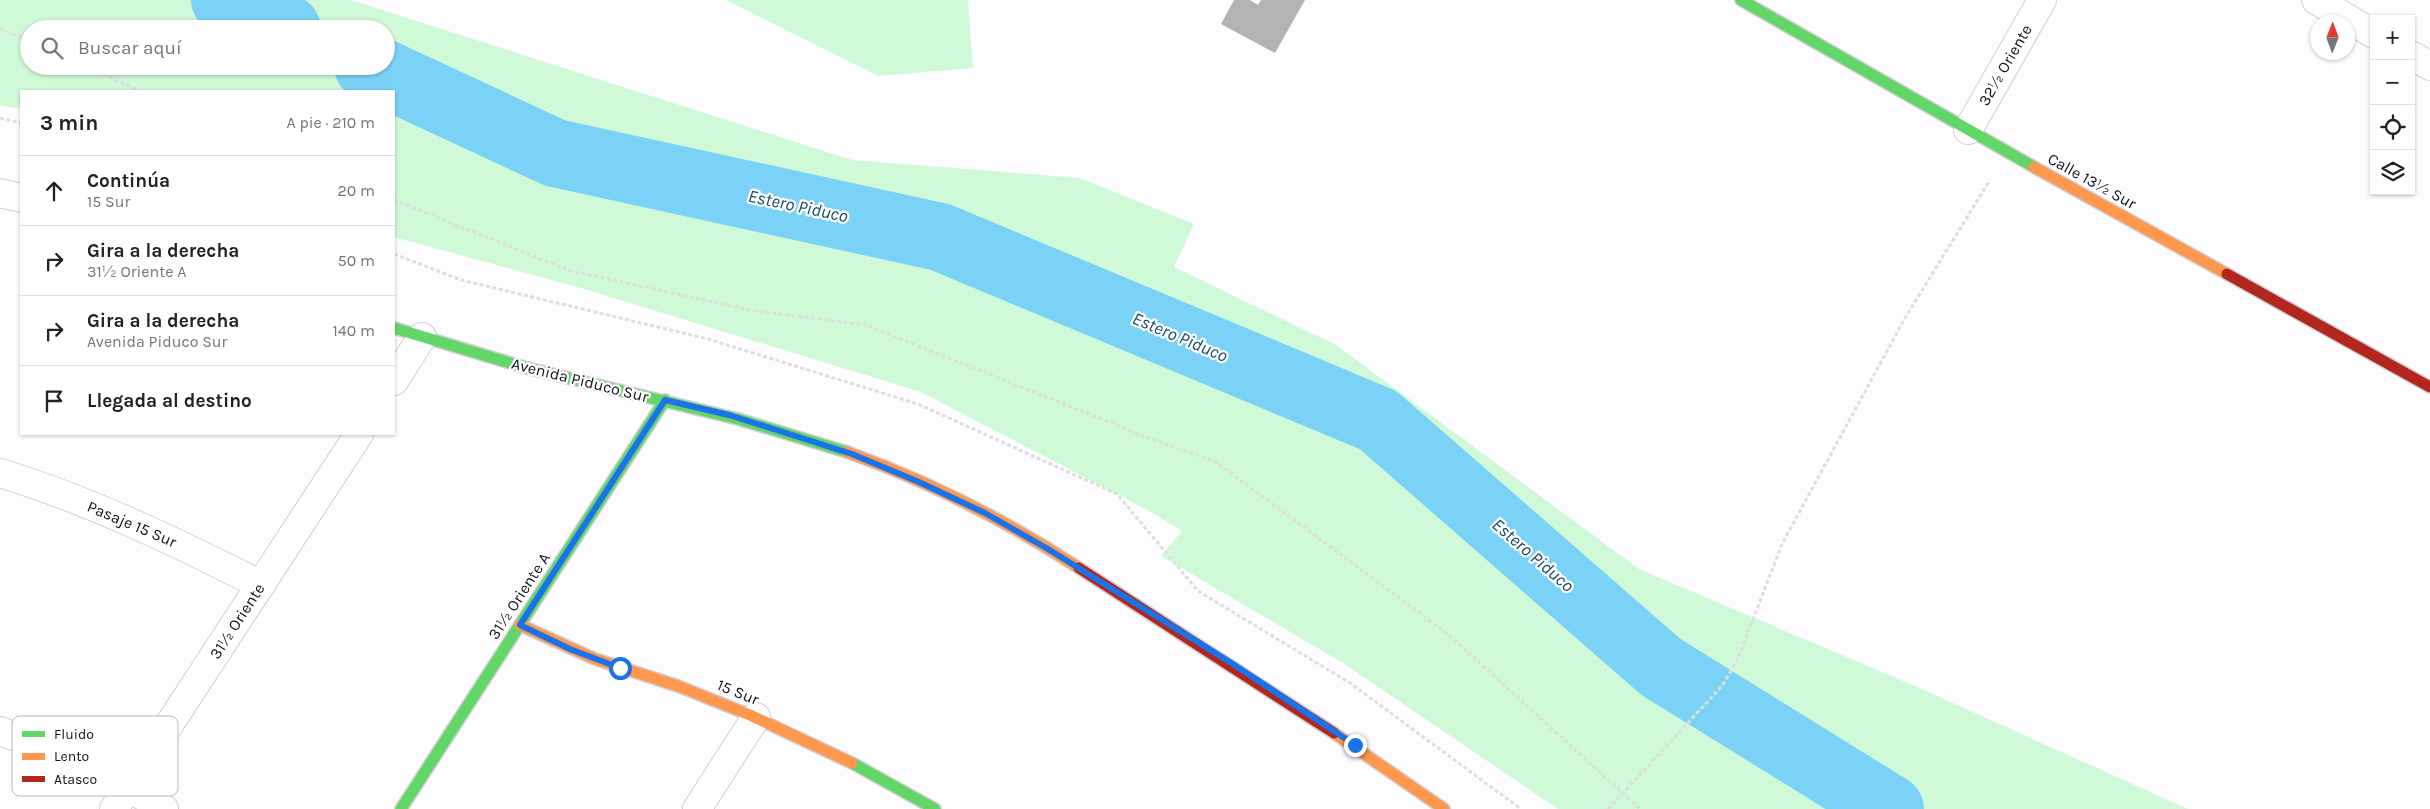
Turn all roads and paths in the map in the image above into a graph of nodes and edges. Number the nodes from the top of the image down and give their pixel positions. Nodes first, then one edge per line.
1 (1741, 0) edge
2 (2042, 0) edge
3 (2316, 0) edge
4 (0, 29) edge
5 (2370, 32) edge
6 (20, 37) edge
7 (2415, 57) edge
8 (2430, 66) edge
9 (105, 75) edge
10 (138, 90) edge
11 (0, 118) edge
12 (20, 123) edge
13 (1968, 130) junction
14 (2007, 152) junction
15 (0, 193) edge
16 (20, 198) edge
17 (395, 200) edge
18 (395, 328) edge
19 (422, 337) junction
20 (395, 379) edge
21 (2430, 387) edge
22 (665, 400) junction
23 (358, 435) edge
24 (0, 473) edge
25 (261, 584) junction
26 (520, 625) junction
27 (174, 716) edge
28 (756, 717) junction
29 (0, 731) edge
30 (12, 736) edge
31 (1622, 793) junction
32 (122, 796) edge
33 (144, 796) edge
34 (114, 809) edge
35 (164, 809) edge
36 (401, 809) edge
37 (697, 809) edge
38 (935, 809) edge
39 (1444, 809) edge
40 (1608, 809) edge
41 (1640, 809) edge

1 - 13 street, Calle 13½ Sur
2 - 13 street, 32½ Oriente
3 - 5 street
4 - 6 path
7 - 8 street
9 - 10 path
11 - 12 path
13 - 14 street, Calle 13½ Sur
14 - 21 street, Calle 13½ Sur
14 - 31 path
15 - 16 street
17 - 31 path
18 - 19 street, Avenida Piduco Sur
19 - 20 street
19 - 22 street, Avenida Piduco Sur
22 - 26 street, 31½ Oriente A
22 - 39 street, Avenida Piduco Sur
23 - 25 street, 31½ Oriente
24 - 25 street, Pasaje 15 Sur
25 - 27 street, 31½ Oriente
26 - 28 street, 15 Sur
26 - 36 street, 31½ Oriente A
28 - 37 street
28 - 38 street, 15 Sur
29 - 30 street
31 - 40 path
31 - 41 path
32 - 34 street, 31½ Oriente
33 - 35 street

